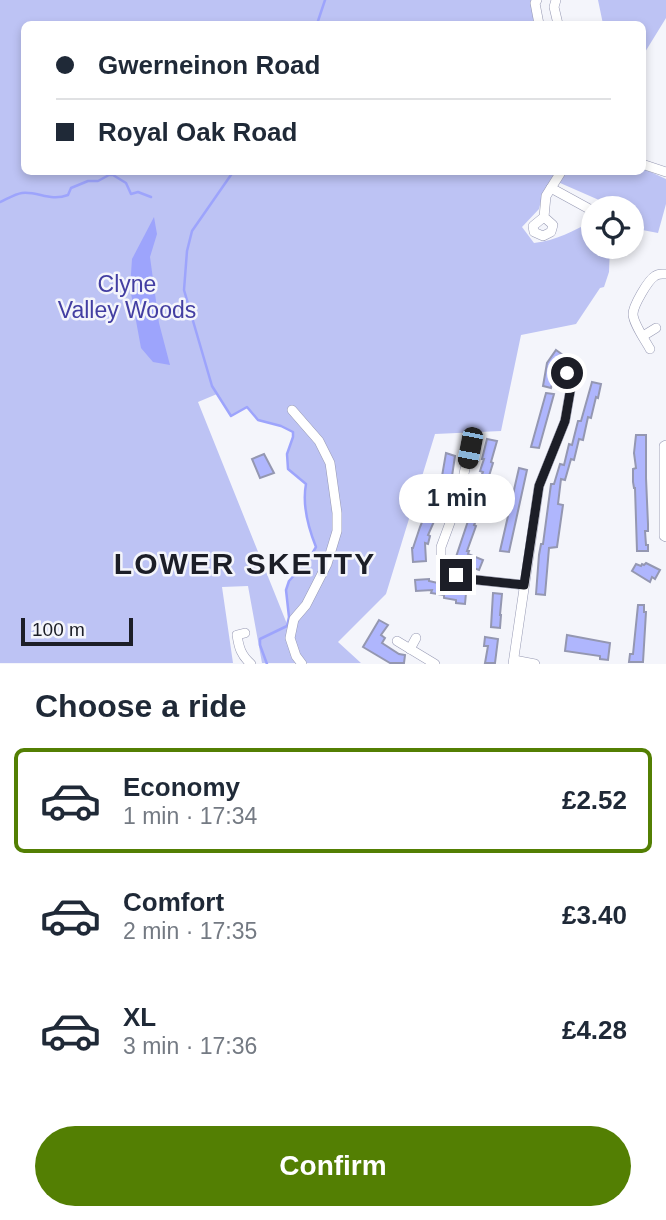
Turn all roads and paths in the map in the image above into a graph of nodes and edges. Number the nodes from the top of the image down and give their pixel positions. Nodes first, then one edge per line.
1 (537, 0) edge
2 (556, 0) edge
3 (538, 21) edge
4 (557, 21) edge
5 (646, 165) edge
6 (666, 172) edge
7 (559, 175) edge
8 (551, 187) junction
9 (581, 204) edge
10 (544, 216) dead end
11 (666, 274) edge
12 (656, 328) dead end
13 (643, 335) junction
14 (650, 349) dead end
15 (573, 375) dead end
16 (292, 410) dead end
17 (472, 437) dead end
18 (666, 445) edge
19 (666, 537) edge
20 (524, 585) junction
21 (245, 633) dead end
22 (416, 638) dead end
23 (397, 640) dead end
24 (410, 649) junction
25 (513, 662) edge
26 (251, 663) edge
27 (302, 663) edge
28 (435, 663) edge
29 (535, 663) edge

1 - 3 street
2 - 4 street
5 - 6 street
7 - 8 street
8 - 9 street
8 - 10 street
11 - 13 street
12 - 13 street
13 - 14 street
15 - 20 street
16 - 27 street
17 - 20 street
18 - 19 street
20 - 25 street
21 - 26 street
22 - 24 street
23 - 24 street
24 - 28 street
25 - 29 street

